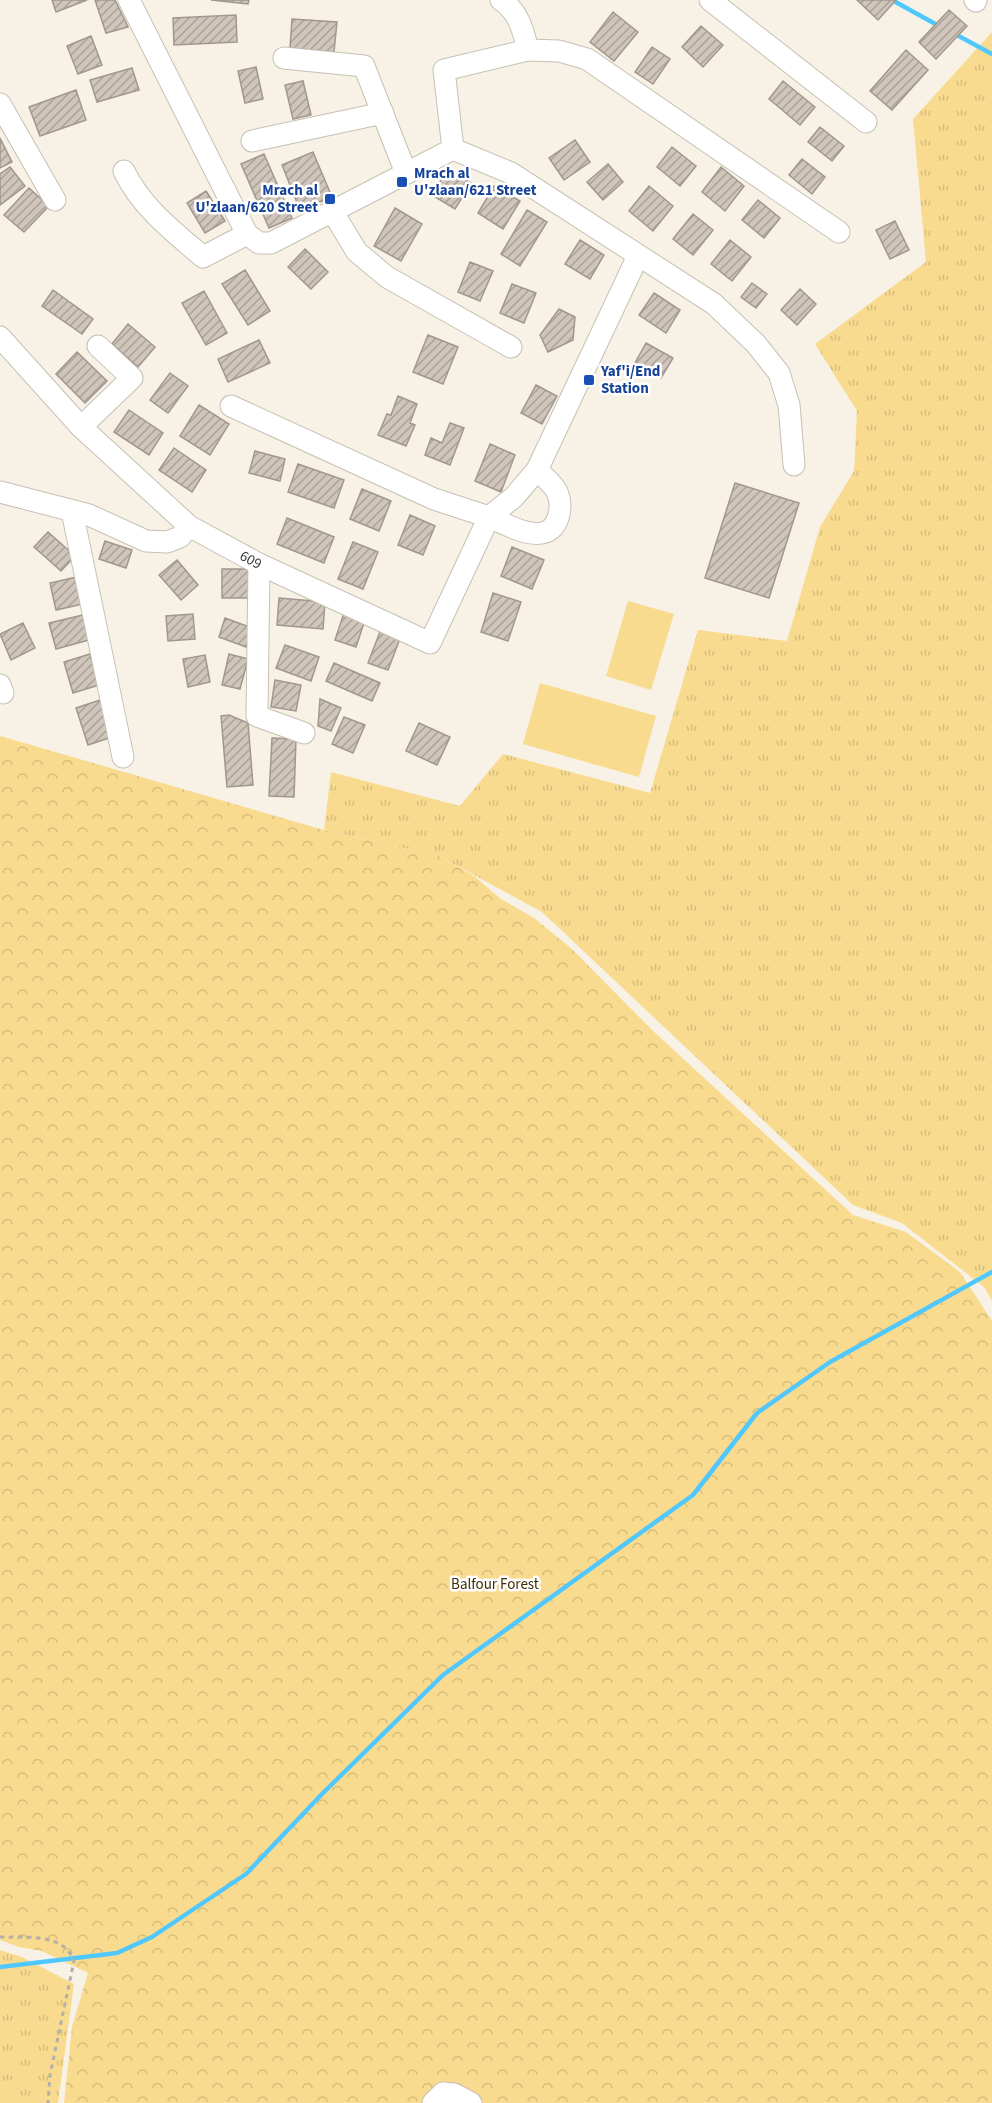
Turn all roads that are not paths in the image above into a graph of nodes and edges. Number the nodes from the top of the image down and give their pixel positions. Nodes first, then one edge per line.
1 (129, 0) edge
2 (501, 0) edge
3 (710, 0) edge
4 (528, 50) junction
5 (284, 58) dead end
6 (0, 104) edge
7 (383, 113) junction
8 (866, 122) dead end
9 (252, 141) dead end
10 (453, 149) junction
11 (124, 171) dead end
12 (406, 173) junction
13 (55, 200) dead end
14 (332, 212) junction
15 (839, 232) dead end
16 (247, 234) junction
17 (638, 256) junction
18 (0, 337) edge
19 (98, 346) dead end
20 (511, 347) dead end
21 (231, 406) dead end
22 (81, 427) junction
23 (794, 465) dead end
24 (537, 470) junction
25 (0, 492) edge
26 (72, 511) junction
27 (489, 517) junction
28 (189, 526) junction
29 (260, 564) junction
30 (304, 733) dead end
31 (123, 757) dead end
32 (433, 2103) edge
33 (471, 2103) edge

1 - 16 street
2 - 4 street
3 - 8 street
4 - 10 street
4 - 15 street
5 - 7 street
6 - 13 street
7 - 9 street
7 - 12 street
10 - 12 street
10 - 17 street
11 - 16 street
12 - 14 street
14 - 16 street
14 - 20 street
17 - 23 street
17 - 24 street
18 - 22 street, 609
19 - 22 street
21 - 27 street
22 - 28 street, 609
24 - 27 street
24 - 27 street
25 - 26 street
26 - 28 street
26 - 31 street
27 - 29 street, 609
28 - 29 street, 609
29 - 30 street
32 - 33 street

